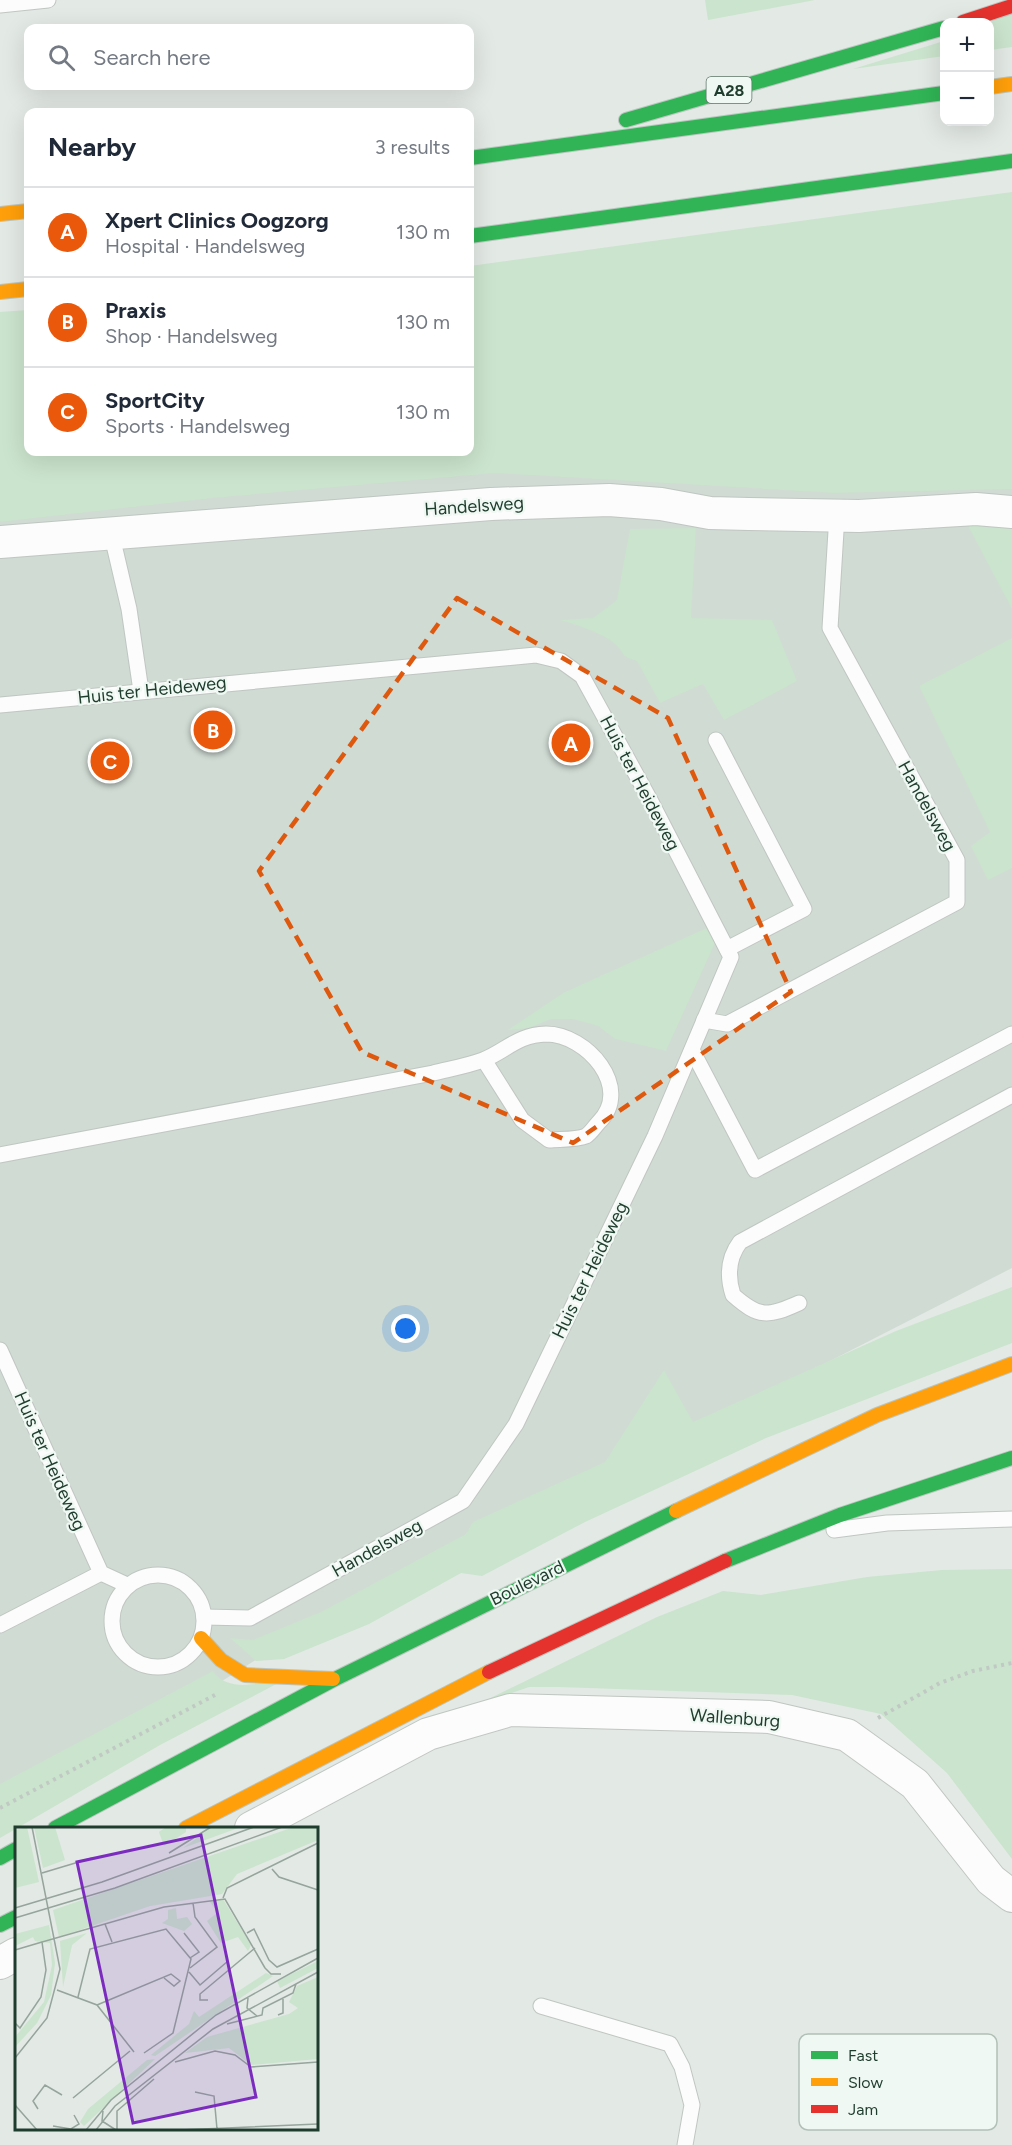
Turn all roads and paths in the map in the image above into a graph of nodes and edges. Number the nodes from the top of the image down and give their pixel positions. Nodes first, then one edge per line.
1 (48, 0) edge
2 (0, 5) edge
3 (1012, 6) edge
4 (975, 18) edge
5 (940, 29) edge
6 (1012, 84) edge
7 (994, 86) edge
8 (940, 94) edge
9 (514, 152) junction
10 (474, 157) edge
11 (1012, 161) edge
12 (24, 212) edge
13 (0, 214) edge
14 (474, 235) edge
15 (24, 289) edge
16 (0, 292) edge
17 (1012, 512) edge
18 (837, 515) junction
19 (111, 532) junction
20 (0, 542) edge
21 (141, 691) junction
22 (0, 705) edge
23 (716, 741) dead end
24 (727, 949) junction
25 (704, 1020) junction
26 (1012, 1034) edge
27 (692, 1050) junction
28 (484, 1060) junction
29 (1012, 1095) edge
30 (0, 1155) edge
31 (799, 1303) dead end
32 (0, 1350) edge
33 (1012, 1364) edge
34 (516, 1424) joint
35 (1012, 1458) edge
36 (1012, 1519) edge
37 (784, 1536) junction
38 (101, 1573) junction
39 (127, 1585) junction
40 (204, 1617) junction
41 (0, 1625) edge
42 (201, 1638) junction
43 (1012, 1663) edge
44 (245, 1675) junction
45 (335, 1679) junction
46 (847, 1735) junction
47 (0, 1808) edge
48 (57, 1827) edge
49 (188, 1827) edge
50 (253, 1827) edge
51 (15, 1850) edge
52 (0, 1858) edge
53 (1012, 1896) edge
54 (15, 1918) edge
55 (0, 1925) edge
56 (15, 1955) edge
57 (0, 1963) edge
58 (541, 2006) dead end
59 (685, 2145) edge

1 - 2 lane
3 - 4 main road
5 - 9 main road, A28
6 - 7 main road
8 - 9 main road, A28
9 - 10 main road, A28
11 - 14 main road
12 - 13 main road
15 - 16 main road
17 - 18 street, Handelsweg
18 - 19 street, Handelsweg
18 - 25 lane, Handelsweg
19 - 20 street, Handelsweg
19 - 21 lane
21 - 22 lane, Huis ter Heideweg
21 - 24 lane, Huis ter Heideweg
23 - 24 lane
24 - 25 lane, Huis ter Heideweg
25 - 27 lane, Huis ter Heideweg
26 - 27 lane
27 - 34 lane, Huis ter Heideweg
28 - 28 lane
28 - 30 lane
29 - 31 lane
32 - 38 lane, Huis ter Heideweg
33 - 45 main road, Boulevard
34 - 40 lane, Handelsweg
35 - 37 main road
36 - 37 lane
37 - 49 main road
38 - 39 lane
38 - 41 lane
39 - 40 lane
39 - 42 lane
40 - 42 lane
42 - 44 main road
43 - 46 path
44 - 45 main road
44 - 47 path
45 - 48 main road, Boulevard
46 - 50 street, Wallenburg
46 - 53 street, Wallenburg
51 - 52 main road
54 - 55 main road
56 - 57 street
58 - 59 lane

